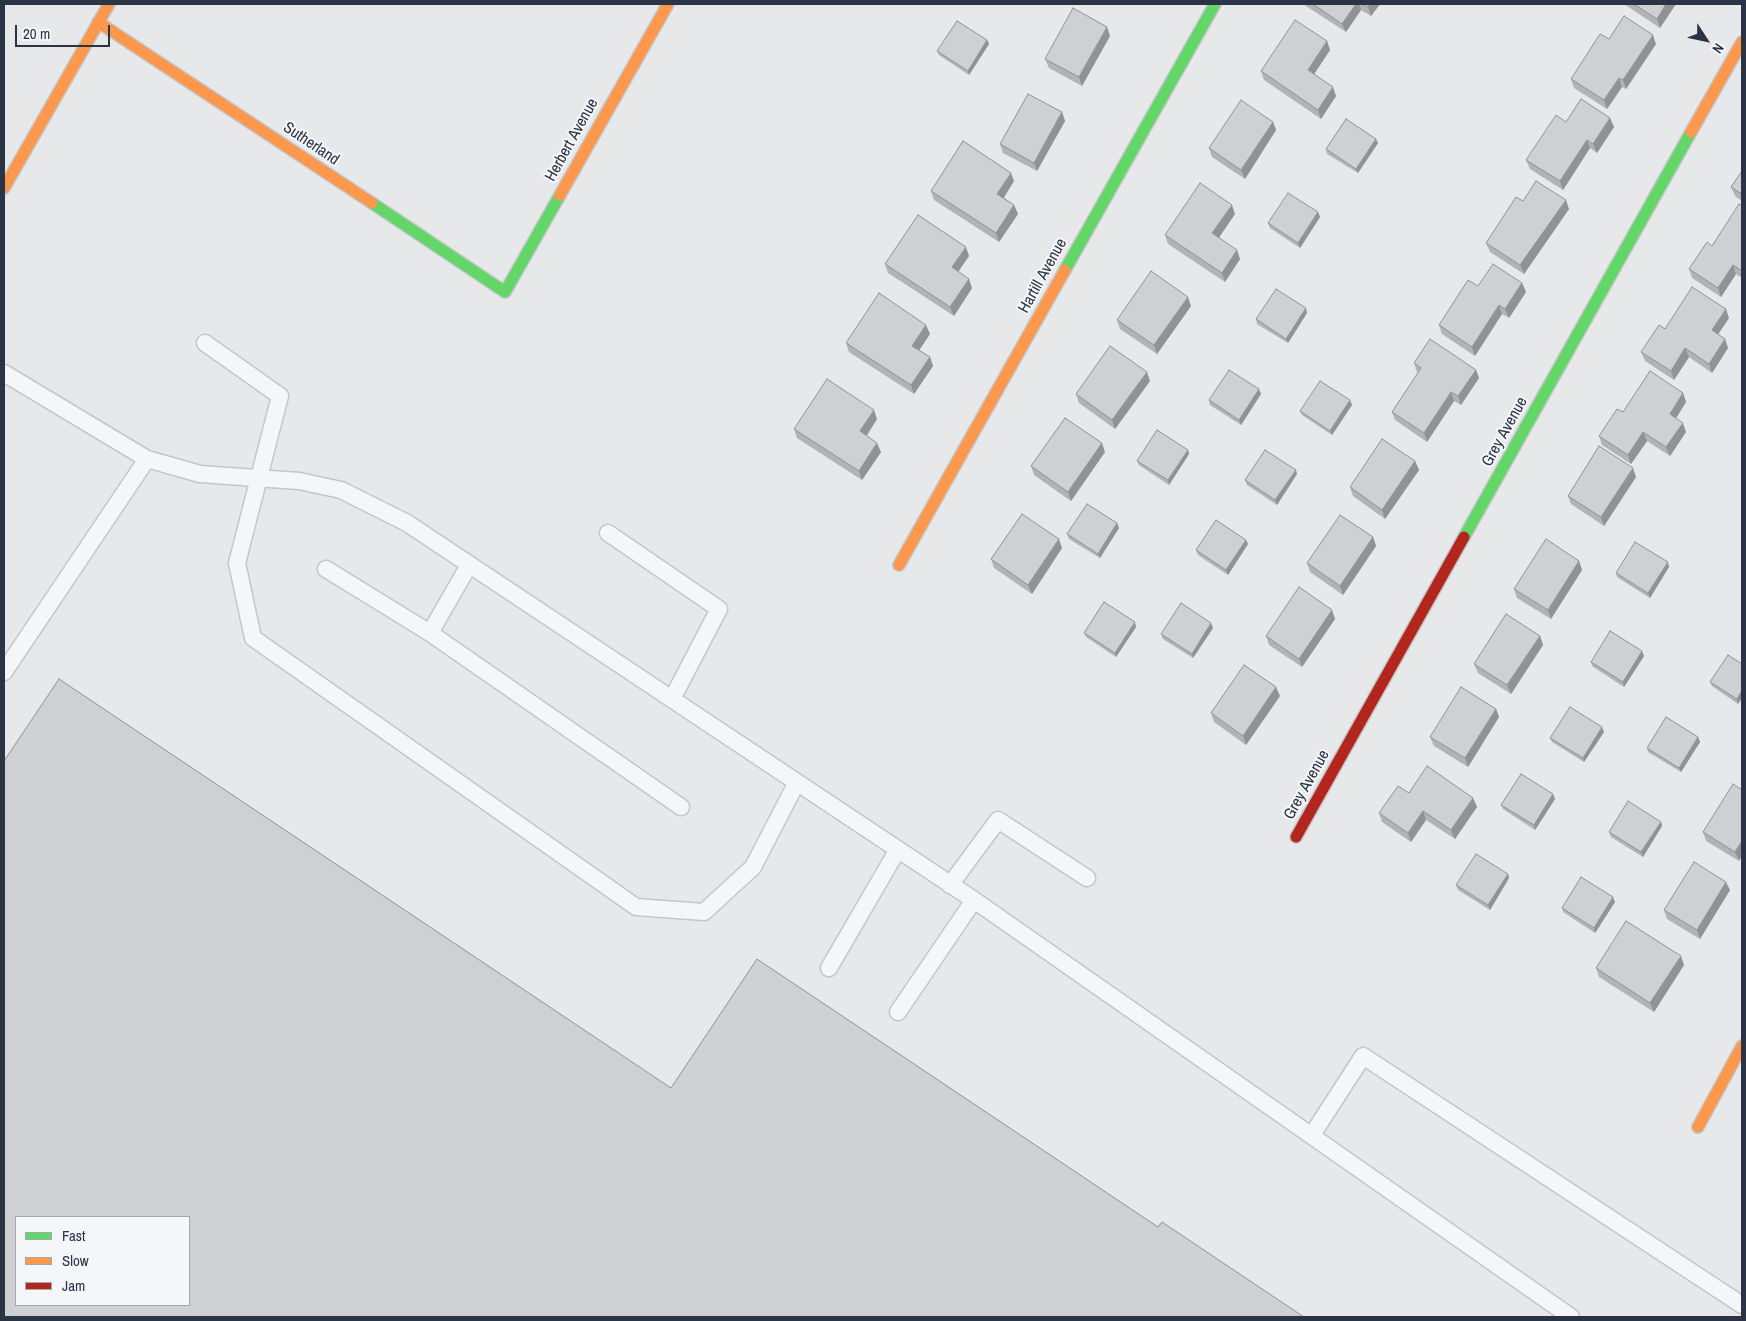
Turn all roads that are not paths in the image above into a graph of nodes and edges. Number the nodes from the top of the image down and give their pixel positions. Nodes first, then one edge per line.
1 (109, 4) edge
2 (668, 4) edge
3 (1215, 4) edge
4 (98, 22) junction
5 (1742, 42) edge
6 (4, 188) edge
7 (505, 292) joint
8 (204, 343) dead end
9 (4, 373) edge
10 (146, 459) junction
11 (260, 479) junction
12 (608, 533) dead end
13 (470, 565) junction
14 (900, 565) dead end
15 (326, 569) dead end
16 (430, 633) junction
17 (4, 672) edge
18 (672, 699) junction
19 (798, 782) junction
20 (681, 807) dead end
21 (1296, 837) dead end
22 (897, 851) junction
23 (1087, 878) dead end
24 (950, 885) junction
25 (974, 900) junction
26 (829, 968) dead end
27 (898, 1012) dead end
28 (1742, 1046) edge
29 (1698, 1127) dead end
30 (1312, 1135) junction
31 (1742, 1305) edge
32 (1570, 1317) edge

1 - 4 street
2 - 7 street, Herbert Avenue
3 - 14 street, Hartill Avenue
4 - 6 street
4 - 7 street, Sutherland
5 - 21 street, Grey Avenue
8 - 11 lane
9 - 10 lane
10 - 11 lane
10 - 17 lane
11 - 13 lane
11 - 19 lane
12 - 18 lane
13 - 16 lane
13 - 18 lane
15 - 16 lane
16 - 20 lane
18 - 19 lane
19 - 22 lane
22 - 24 lane
22 - 26 lane
23 - 24 lane
24 - 25 lane
25 - 27 lane
25 - 30 lane
28 - 29 street
30 - 31 lane
30 - 32 lane

